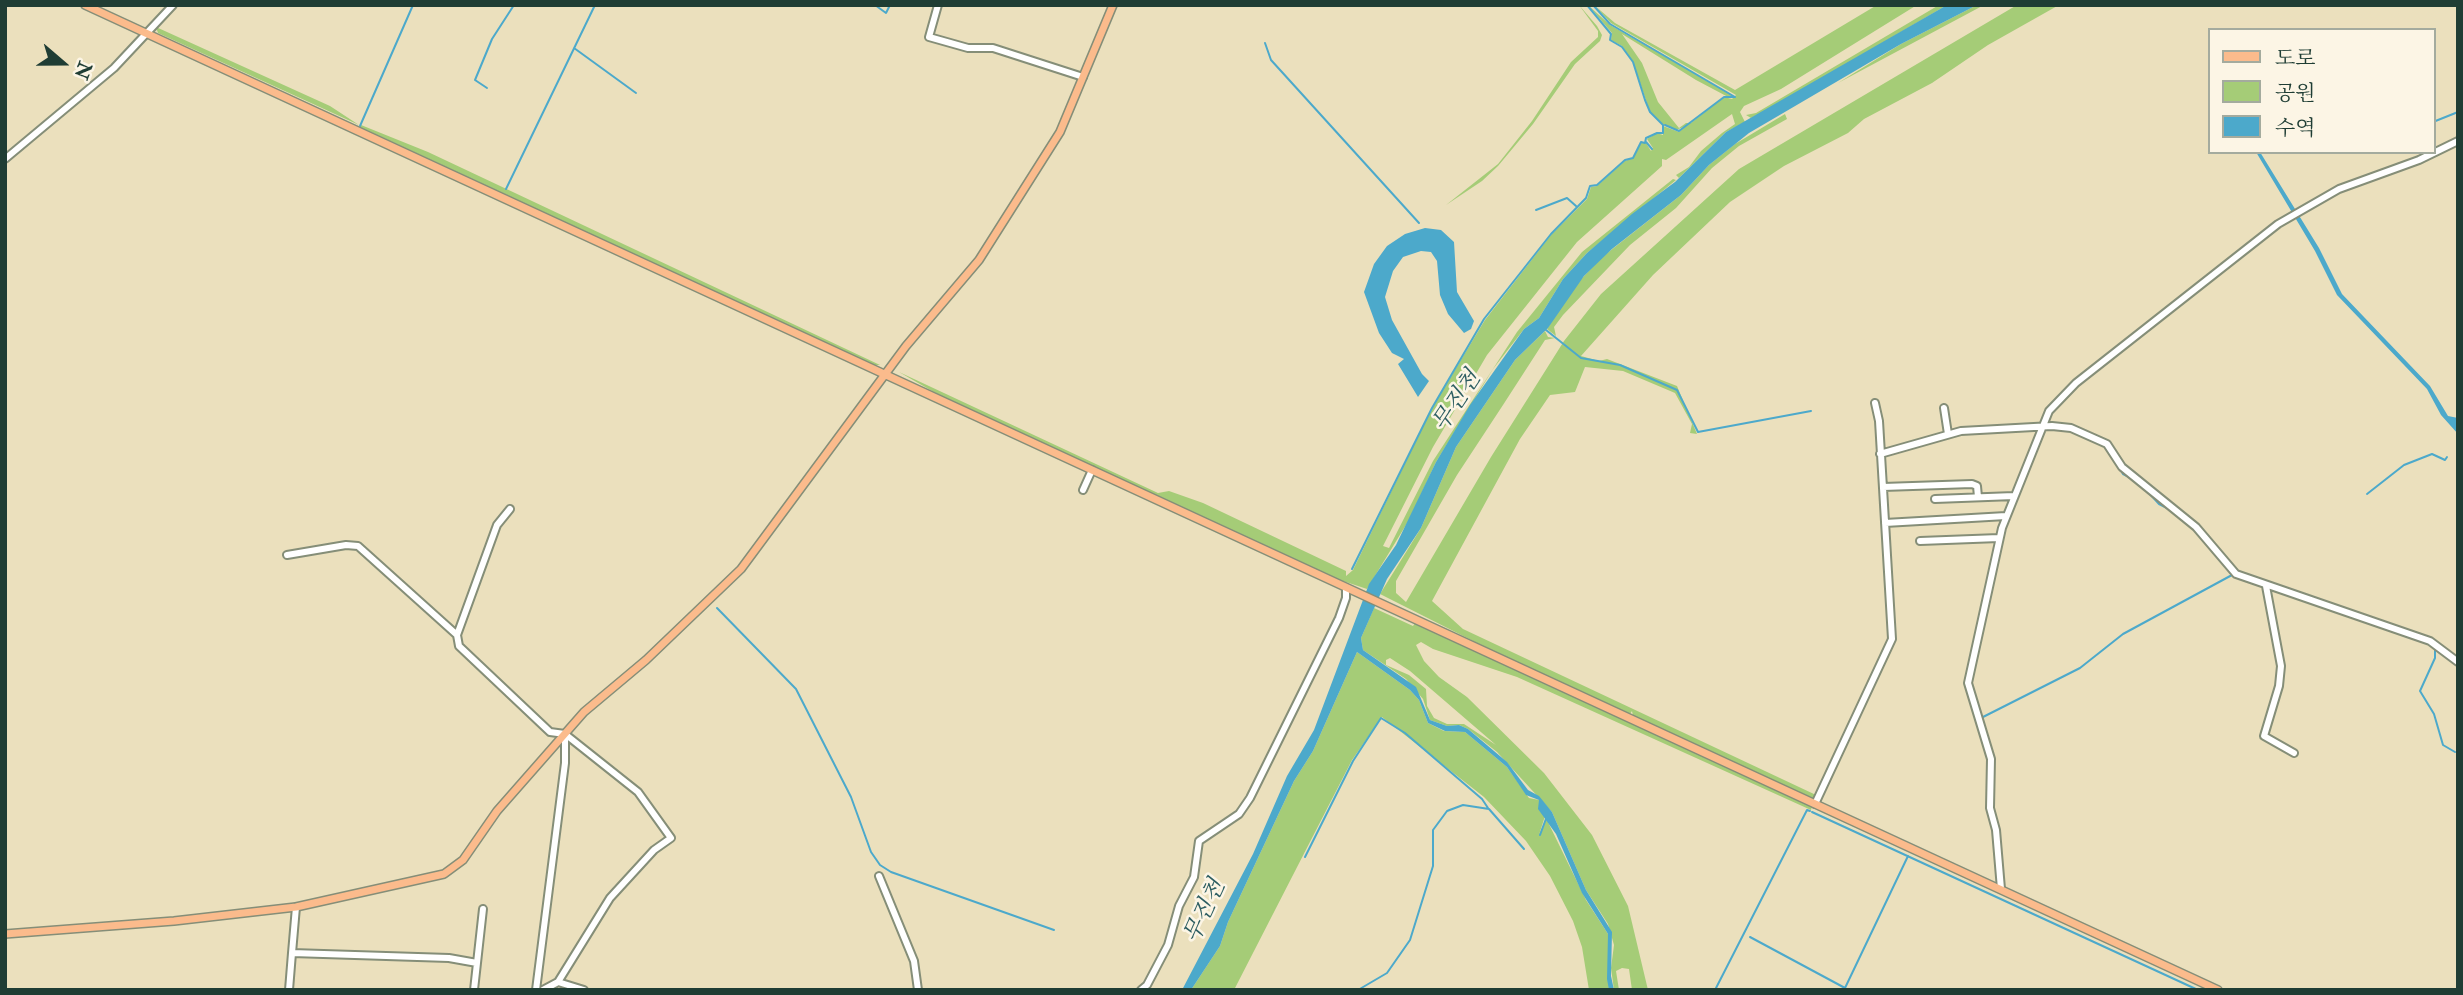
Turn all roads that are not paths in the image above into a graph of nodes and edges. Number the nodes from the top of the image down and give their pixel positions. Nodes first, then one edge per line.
1 (85, 5) edge
2 (173, 5) edge
3 (938, 5) edge
4 (1113, 5) edge
5 (148, 34) junction
6 (1083, 76) junction
7 (2458, 141) edge
8 (2435, 152) edge
9 (2431, 154) edge
10 (5, 159) edge
11 (885, 375) junction
12 (1875, 403) dead end
13 (1944, 408) dead end
14 (2041, 426) junction
15 (1948, 434) junction
16 (1880, 454) junction
17 (1091, 470) junction
18 (1883, 487) junction
19 (1083, 491) dead end
20 (2014, 496) junction
21 (1978, 497) junction
22 (1935, 499) dead end
23 (510, 509) dead end
24 (2006, 516) junction
25 (1885, 523) junction
26 (1999, 538) junction
27 (1920, 541) dead end
28 (287, 555) dead end
29 (2266, 586) junction
30 (1350, 589) junction
31 (457, 635) junction
32 (2458, 662) edge
33 (565, 734) junction
34 (2294, 753) dead end
35 (1815, 804) junction
36 (880, 876) dead end
37 (2001, 889) junction
38 (296, 906) junction
39 (483, 909) dead end
40 (5, 934) edge
41 (292, 953) junction
42 (477, 964) junction
43 (558, 982) junction
44 (289, 990) edge
45 (474, 990) edge
46 (536, 990) edge
47 (543, 990) edge
48 (584, 990) edge
49 (918, 990) edge
50 (1141, 990) edge
51 (2218, 990) edge

1 - 5 main road
2 - 5 street
3 - 6 street
4 - 6 main road
5 - 10 street
5 - 11 main road
6 - 11 main road
7 - 8 street
9 - 14 street
11 - 17 main road
11 - 33 main road
12 - 16 street
13 - 15 street
14 - 15 street
14 - 20 street
14 - 29 street
15 - 16 street
16 - 18 street
17 - 19 street
17 - 30 main road
18 - 21 street
18 - 25 street
20 - 21 street
20 - 24 street
21 - 22 street
23 - 31 street
24 - 25 street
24 - 26 street
25 - 35 street
26 - 27 street
26 - 37 street
28 - 31 street
29 - 32 street
29 - 34 street
30 - 35 main road
30 - 50 street
31 - 33 street
33 - 38 main road
33 - 43 street
33 - 46 street
35 - 37 main road
36 - 49 street
37 - 51 main road
38 - 40 main road
38 - 41 street
39 - 42 street
41 - 42 street
41 - 44 street
42 - 45 street
43 - 47 street
43 - 48 street

